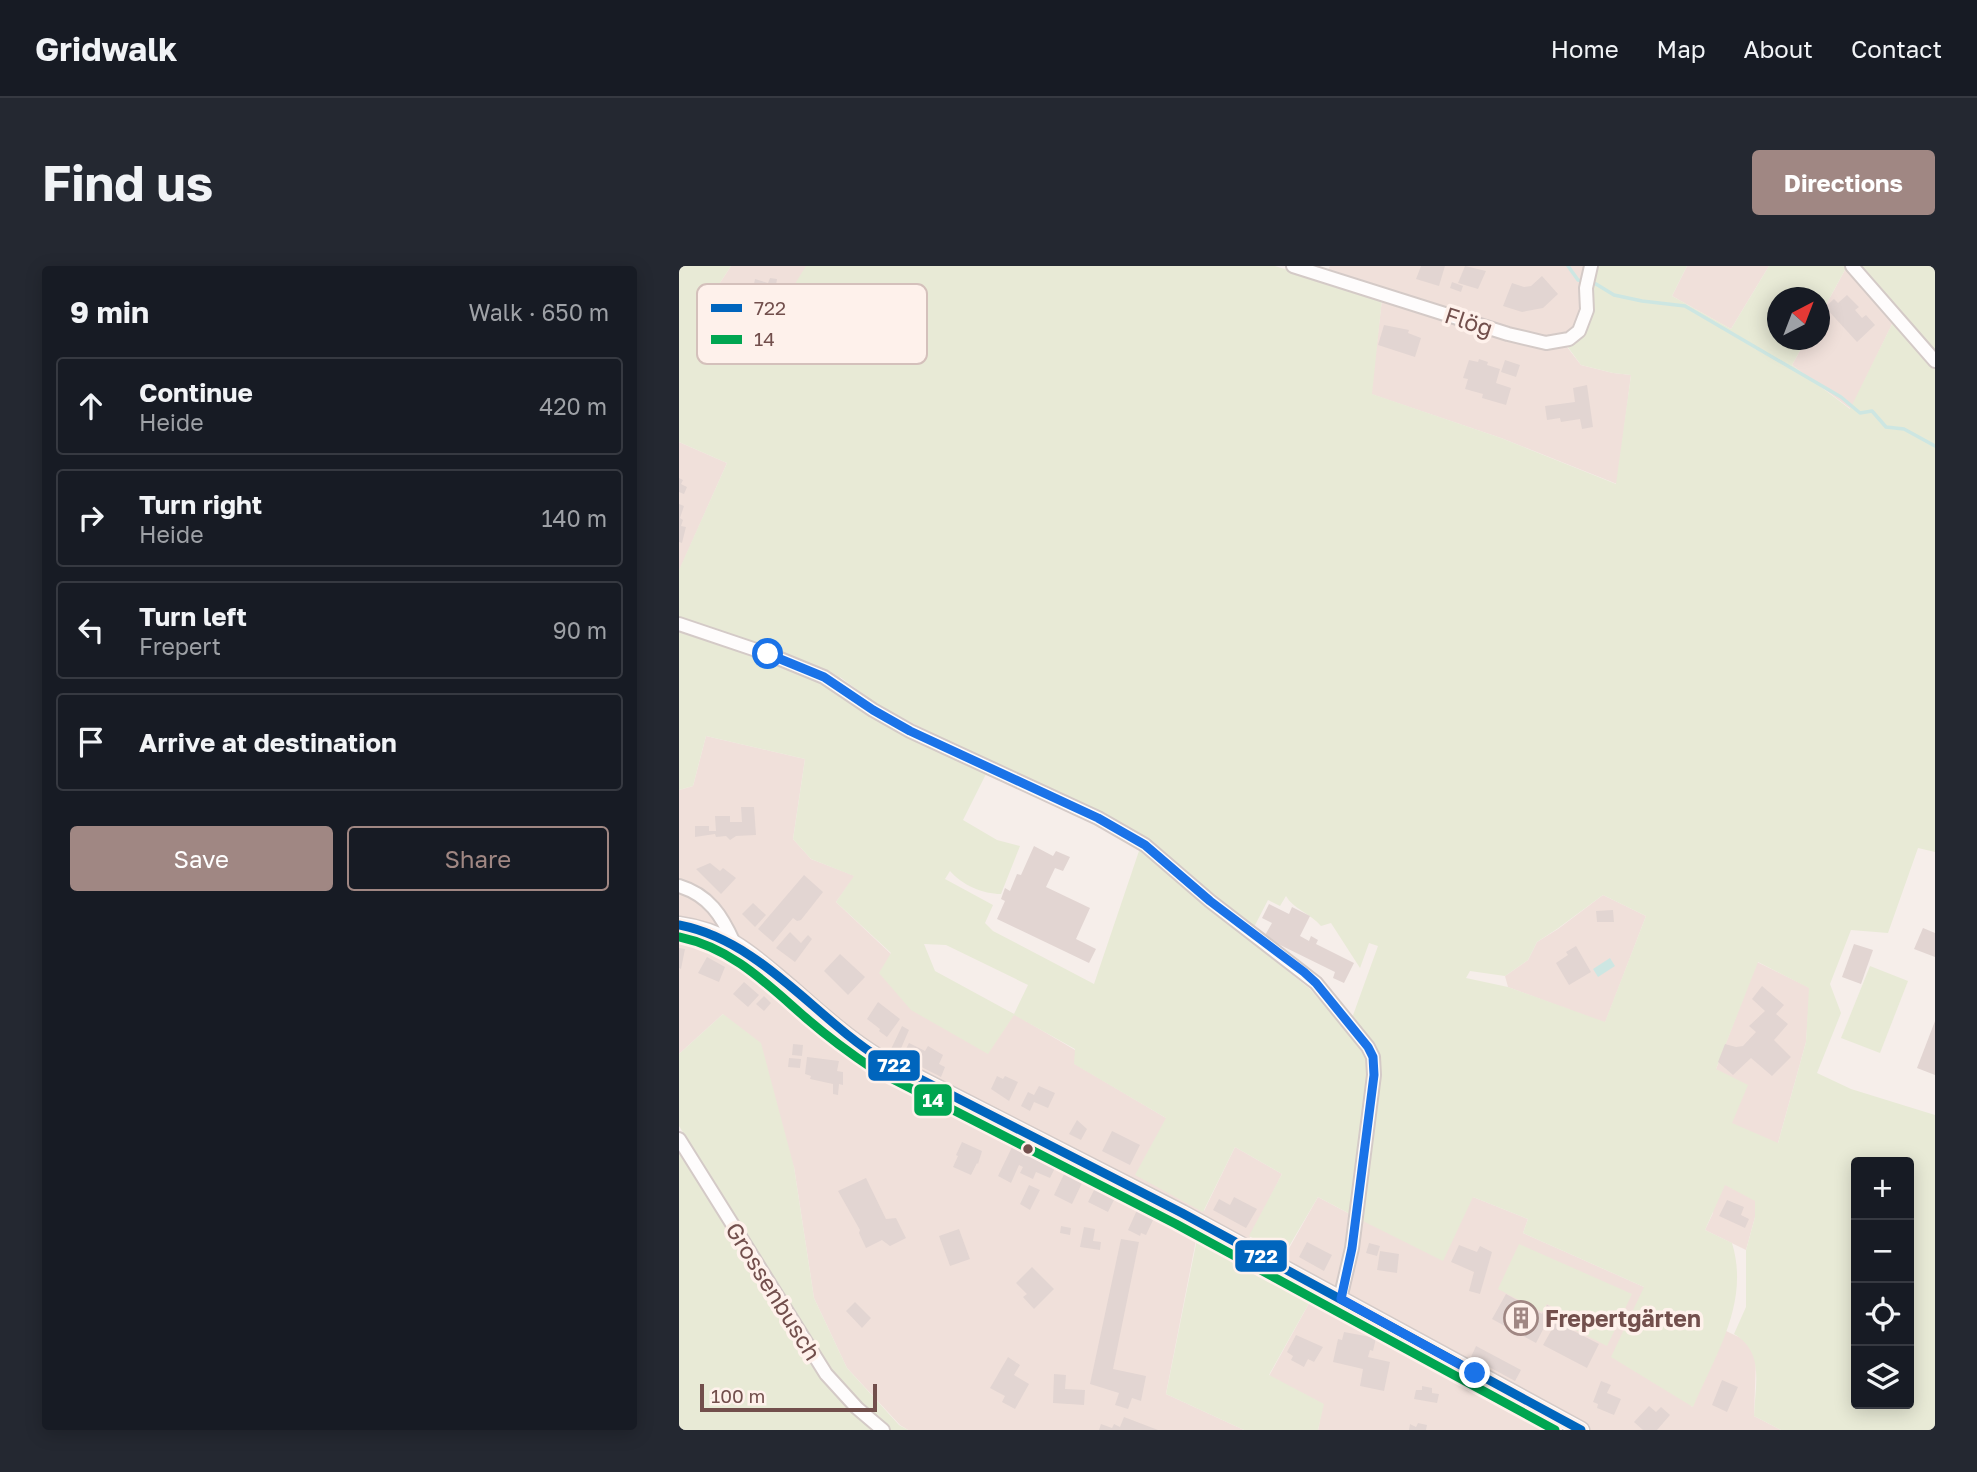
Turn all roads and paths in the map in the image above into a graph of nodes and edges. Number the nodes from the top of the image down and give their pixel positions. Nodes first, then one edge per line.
1 (1293, 266) edge
2 (1852, 266) edge
3 (1589, 270) edge
4 (1935, 361) edge
5 (679, 624) edge
6 (679, 886) edge
7 (679, 925) edge
8 (734, 943) junction
9 (679, 1139) edge
10 (1341, 1299) junction
11 (883, 1430) edge
12 (1581, 1430) edge

1 - 3 street, Flög
2 - 4 street
5 - 10 street
6 - 8 street
7 - 8 street
8 - 10 street
9 - 11 street, Grossenbusch
10 - 12 street

